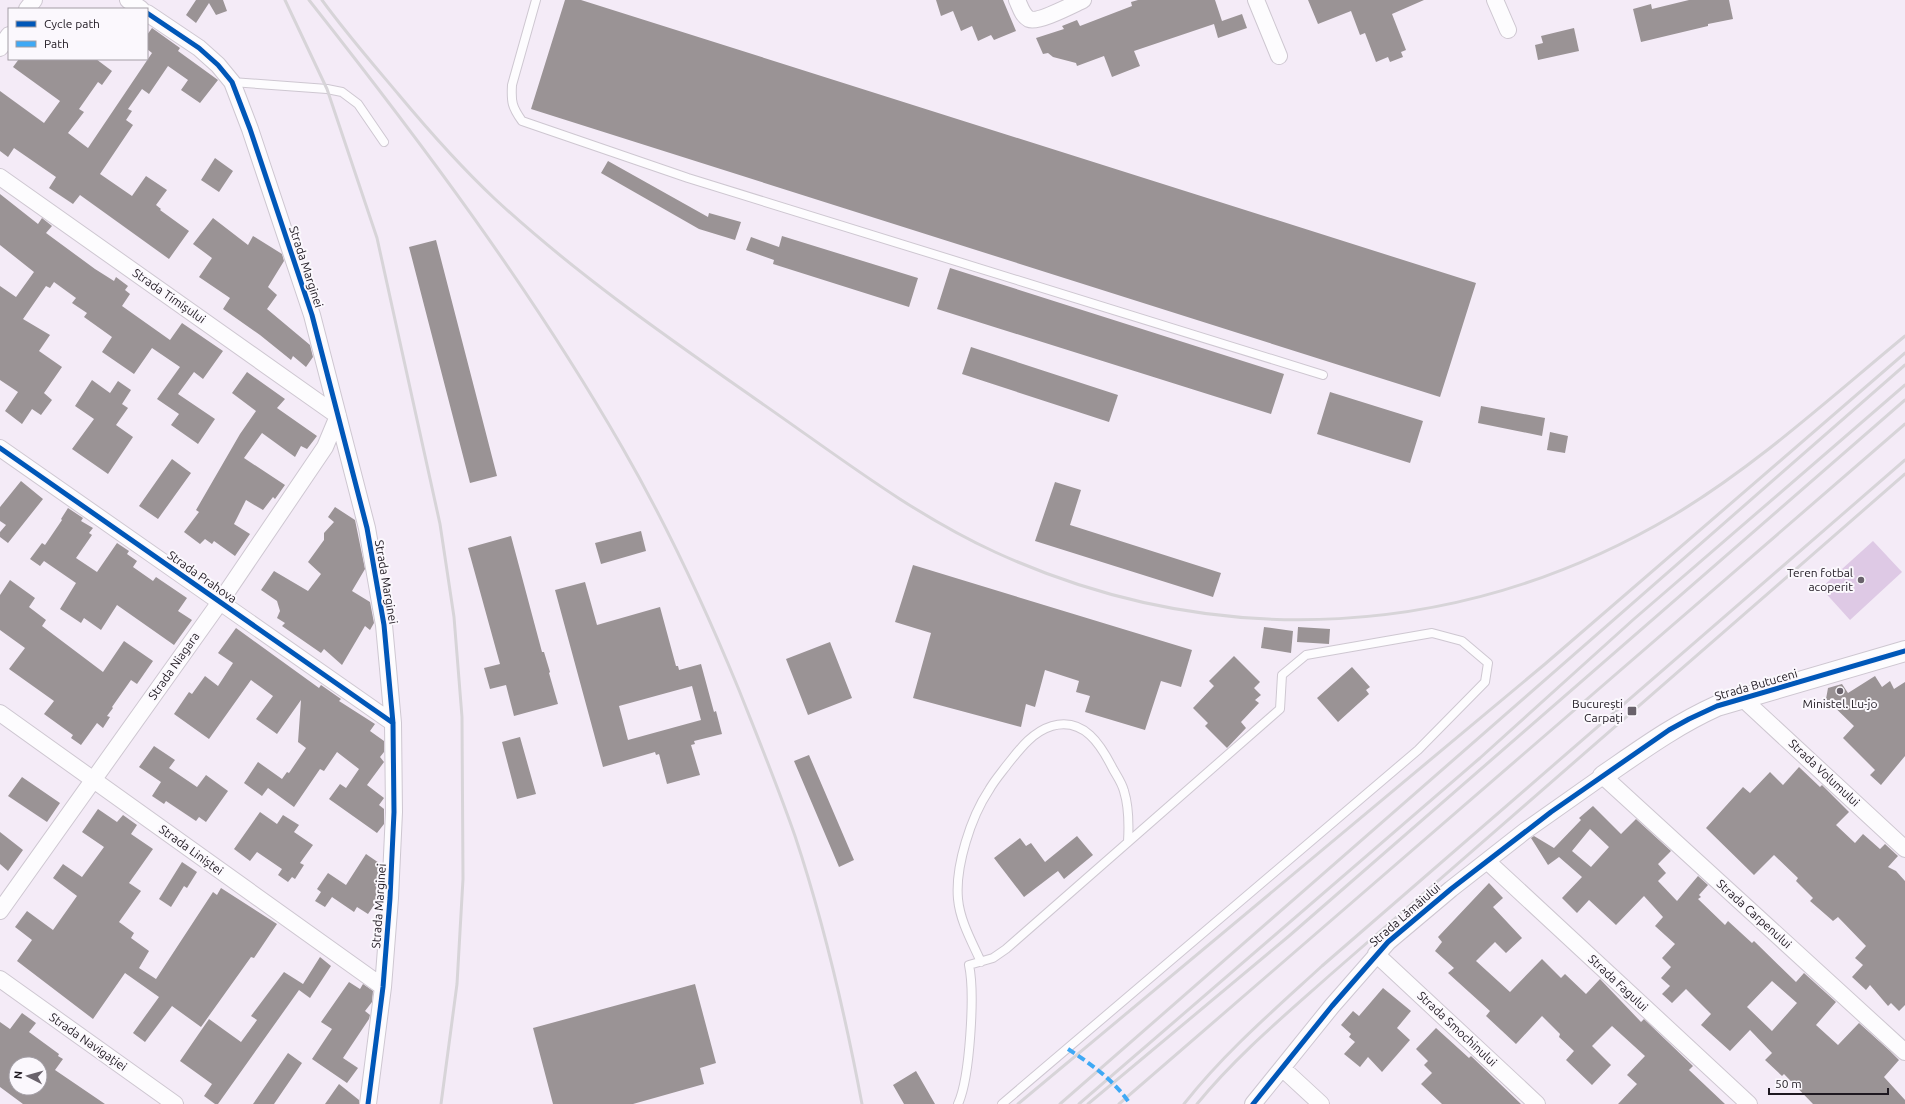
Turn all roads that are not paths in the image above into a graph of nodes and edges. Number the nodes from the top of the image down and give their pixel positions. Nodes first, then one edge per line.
1 (34, 0) edge
2 (128, 0) edge
3 (536, 0) edge
4 (1017, 0) edge
5 (1083, 0) edge
6 (1256, 0) edge
7 (1495, 0) edge
8 (28, 8) edge
9 (140, 8) edge
10 (148, 14) edge
11 (1508, 30) dead end
12 (8, 36) edge
13 (0, 48) edge
14 (1279, 56) dead end
15 (232, 82) junction
16 (384, 142) dead end
17 (0, 177) edge
18 (1322, 375) dead end
19 (338, 416) junction
20 (0, 448) edge
21 (220, 602) junction
22 (1905, 651) edge
23 (1742, 698) junction
24 (0, 713) edge
25 (393, 723) junction
26 (1603, 776) junction
27 (93, 780) junction
28 (1128, 842) junction
29 (1905, 849) edge
30 (1488, 862) junction
31 (0, 911) edge
32 (1376, 954) junction
33 (981, 962) junction
34 (0, 979) edge
35 (383, 987) junction
36 (1905, 1052) edge
37 (1282, 1068) junction
38 (175, 1104) edge
39 (368, 1104) edge
40 (958, 1104) edge
41 (1002, 1104) edge
42 (1253, 1104) edge
43 (1321, 1104) edge
44 (1537, 1104) edge
45 (1749, 1104) edge

1 - 8 street
2 - 9 street
3 - 18 lane
4 - 5 street
6 - 14 street
7 - 11 street
10 - 15 street, Strada Marginei
12 - 13 street
15 - 16 lane
15 - 19 street, Strada Marginei
17 - 19 street, Strada Timișului
19 - 21 street, Strada Niagara
19 - 25 street, Strada Marginei
20 - 21 street, Strada Prahova
21 - 25 street, Strada Prahova
21 - 27 street, Strada Niagara
22 - 23 street, Strada Butuceni
23 - 26 street, Strada Butuceni
23 - 29 street, Strada Volumului
24 - 27 street, Strada Liniștei
25 - 35 street, Strada Marginei
26 - 30 street, Strada Lămâiului
26 - 36 street, Strada Carpenului
27 - 31 street, Strada Niagara
27 - 35 street, Strada Liniștei
28 - 33 lane
28 - 33 lane
28 - 41 lane
30 - 32 street, Strada Lămâiului
30 - 45 street, Strada Fagului
32 - 37 street, Strada Lămâiului
32 - 44 street, Strada Smochinului
33 - 40 lane
34 - 38 street, Strada Navigației
35 - 39 street, Strada Marginei
37 - 42 street, Strada Lămâiului
37 - 43 street

